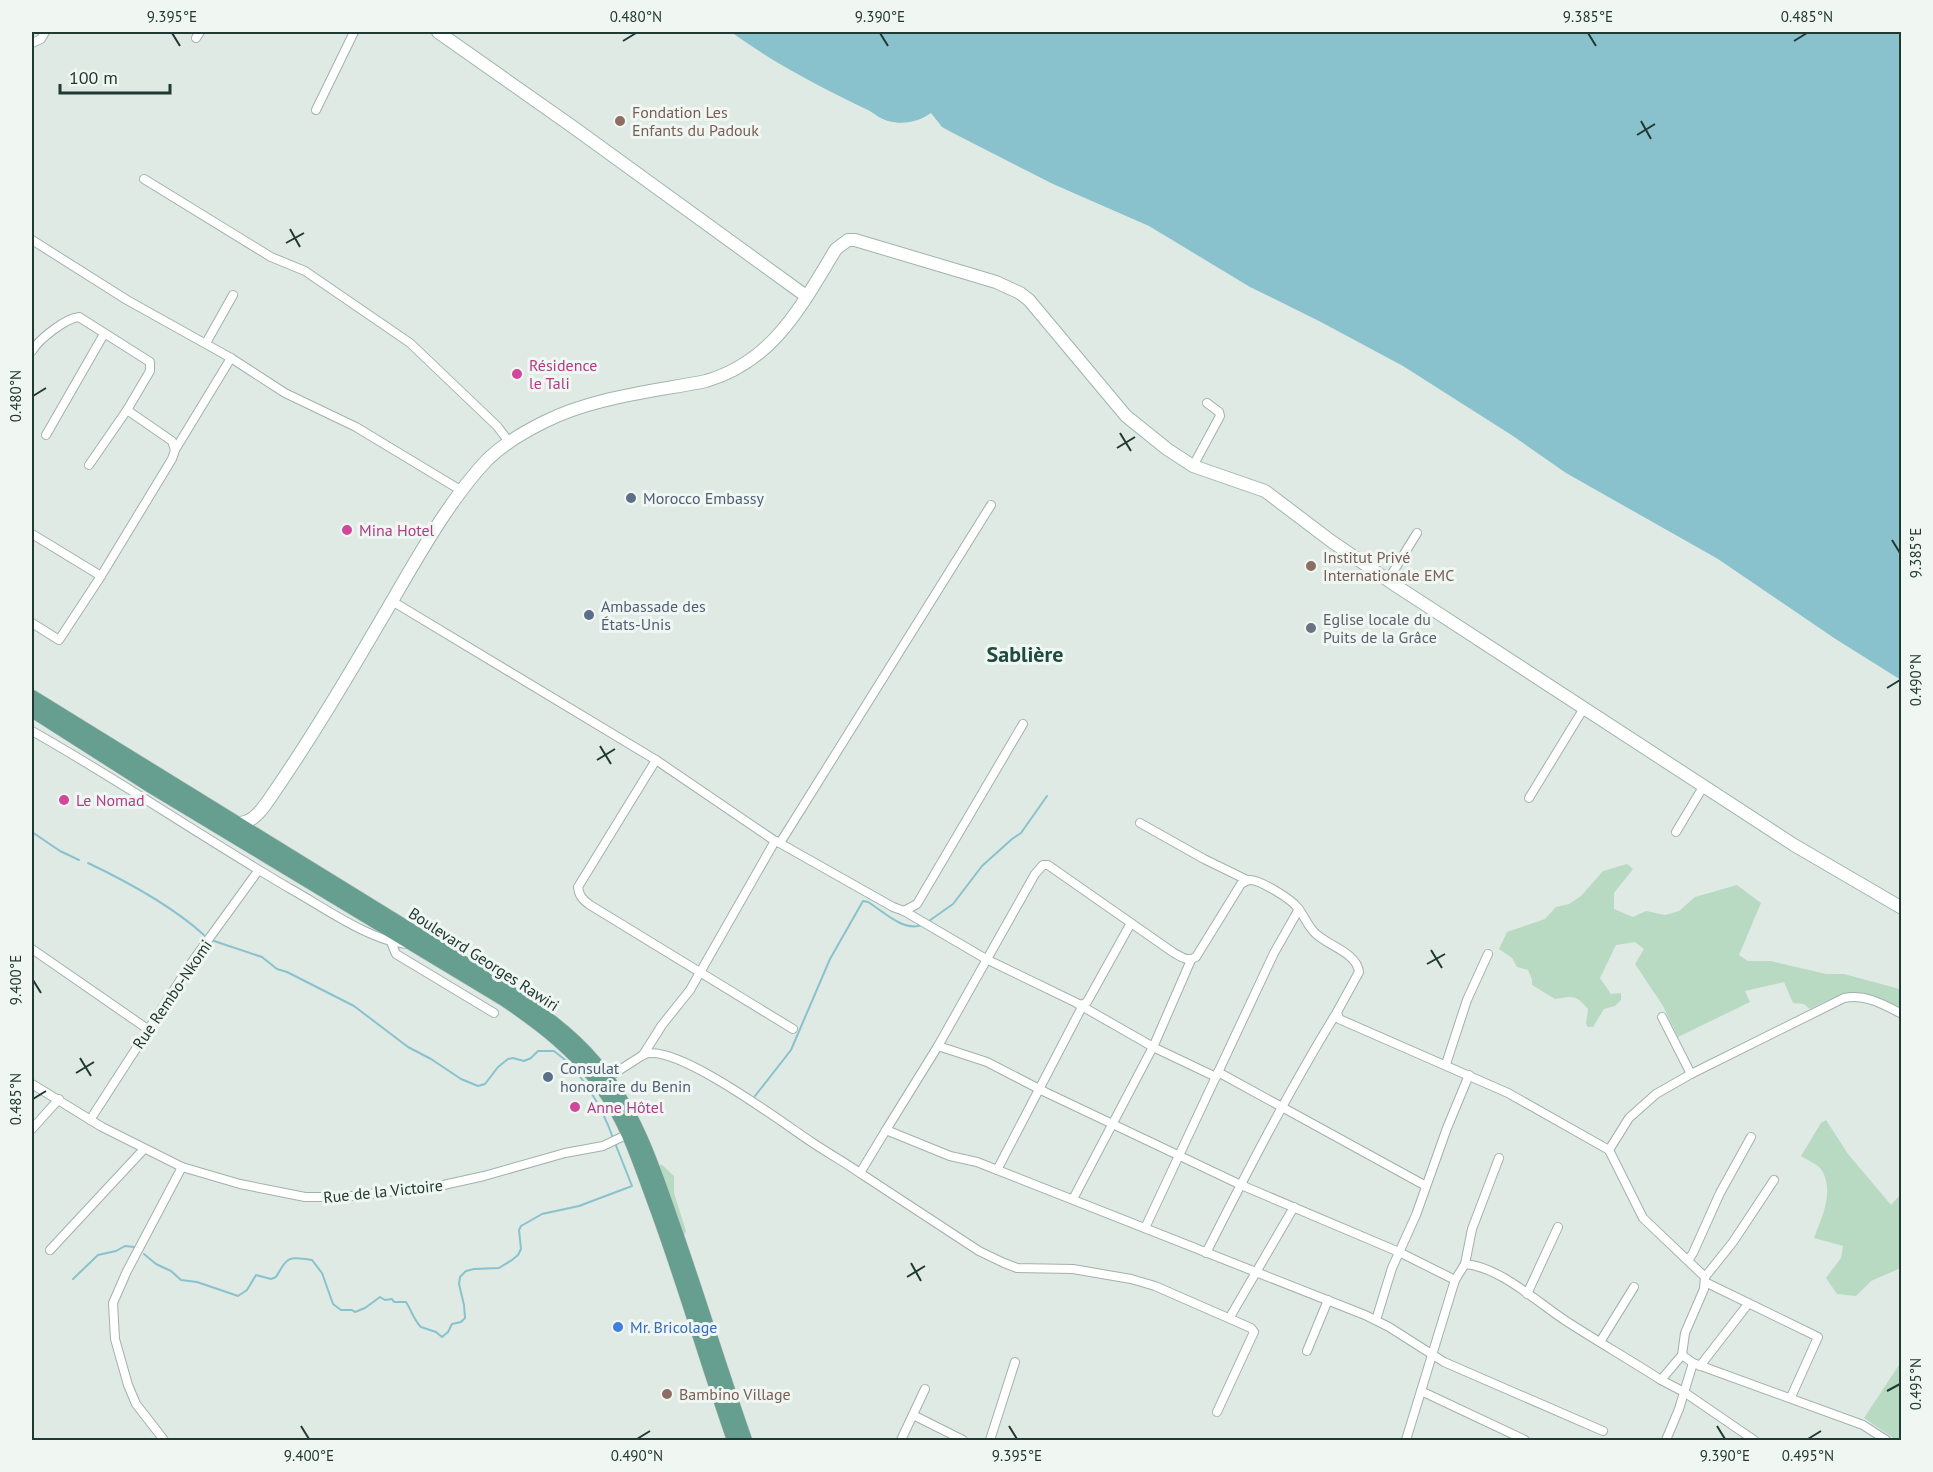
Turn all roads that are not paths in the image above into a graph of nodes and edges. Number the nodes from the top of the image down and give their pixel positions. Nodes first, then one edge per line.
1 (45, 32) edge
2 (354, 32) edge
3 (438, 32) edge
4 (32, 43) edge
5 (316, 110) dead end
6 (144, 179) dead end
7 (32, 240) edge
8 (233, 296) dead end
9 (806, 296) junction
10 (104, 334) junction
11 (206, 343) junction
12 (32, 351) edge
13 (231, 358) junction
14 (1207, 403) dead end
15 (127, 410) junction
16 (46, 435) dead end
17 (510, 442) junction
18 (175, 450) junction
19 (89, 465) dead end
20 (1193, 466) junction
21 (462, 491) junction
22 (991, 504) dead end
23 (1416, 533) dead end
24 (32, 534) edge
25 (101, 576) junction
26 (1388, 580) junction
27 (392, 601) junction
28 (32, 623) edge
29 (32, 697) edge
30 (1584, 708) junction
31 (32, 710) edge
32 (1023, 724) dead end
33 (32, 731) edge
34 (656, 760) junction
35 (1704, 787) junction
36 (1529, 798) dead end
37 (260, 813) junction
38 (233, 823) junction
39 (1140, 823) dead end
40 (1676, 832) dead end
41 (263, 841) junction
42 (778, 842) junction
43 (258, 871) junction
44 (1247, 880) junction
45 (1902, 908) edge
46 (1299, 909) junction
47 (904, 911) junction
48 (1131, 923) junction
49 (391, 942) junction
50 (411, 944) junction
51 (32, 949) edge
52 (1488, 954) dead end
53 (986, 959) junction
54 (1191, 960) junction
55 (700, 971) junction
56 (1079, 1005) junction
57 (1337, 1012) junction
58 (494, 1013) dead end
59 (1902, 1014) edge
60 (1662, 1017) dead end
61 (793, 1029) dead end
62 (149, 1030) junction
63 (938, 1046) junction
64 (1152, 1047) junction
65 (643, 1055) junction
66 (1446, 1064) junction
67 (1217, 1074) junction
68 (1691, 1074) junction
69 (1469, 1075) junction
70 (607, 1078) junction
71 (32, 1084) edge
72 (1040, 1090) junction
73 (59, 1099) junction
74 (1282, 1108) junction
75 (90, 1120) junction
76 (1113, 1124) junction
77 (32, 1129) edge
78 (886, 1130) junction
79 (1751, 1137) dead end
80 (619, 1139) junction
81 (144, 1149) junction
82 (1609, 1150) junction
83 (1178, 1155) junction
84 (1499, 1158) dead end
85 (182, 1167) junction
86 (998, 1170) junction
87 (860, 1173) junction
88 (1774, 1180) dead end
89 (1240, 1185) junction
90 (1426, 1186) junction
91 (1073, 1199) junction
92 (1294, 1208) junction
93 (1558, 1227) dead end
94 (1144, 1228) junction
95 (50, 1250) dead end
96 (1399, 1252) junction
97 (1206, 1253) junction
98 (1689, 1259) junction
99 (1465, 1264) junction
100 (1256, 1272) junction
101 (1705, 1279) junction
102 (1455, 1280) junction
103 (1634, 1287) dead end
104 (1527, 1294) junction
105 (1328, 1300) junction
106 (1748, 1304) junction
107 (1230, 1317) junction
108 (1376, 1320) junction
109 (1600, 1342) junction
110 (1307, 1351) dead end
111 (1432, 1352) junction
112 (1682, 1355) junction
113 (1015, 1362) dead end
114 (1697, 1364) junction
115 (1661, 1380) junction
116 (925, 1389) dead end
117 (1421, 1391) junction
118 (1684, 1392) junction
119 (1791, 1397) junction
120 (1217, 1412) dead end
121 (913, 1415) junction
122 (1603, 1431) dead end
123 (164, 1440) edge
124 (734, 1440) edge
125 (745, 1440) edge
126 (901, 1440) edge
127 (963, 1440) edge
128 (990, 1440) edge
129 (1406, 1440) edge
130 (1525, 1440) edge
131 (1666, 1440) edge
132 (1754, 1440) edge
133 (1886, 1440) edge

1 - 4 street
2 - 5 street
3 - 9 main road
6 - 17 street
7 - 11 street
8 - 11 street
9 - 17 main road
9 - 20 main road
10 - 12 street
10 - 15 street
10 - 16 street
11 - 13 street
13 - 18 street
13 - 21 street
14 - 20 street
15 - 18 street
15 - 19 street
17 - 21 main road
18 - 25 street
20 - 26 main road
21 - 27 main road
22 - 42 street
23 - 26 street
24 - 25 street
25 - 28 street
26 - 30 main road
27 - 34 street
27 - 37 main road
29 - 38 main road, Boulevard Georges Rawiri
30 - 35 main road
30 - 36 street
31 - 50 main road, Boulevard Georges Rawiri
32 - 47 street
33 - 43 street
34 - 42 street
34 - 55 street
35 - 40 street
35 - 45 main road
37 - 38 main road
37 - 41 main road
38 - 41 main road, Boulevard Georges Rawiri
39 - 44 street
41 - 70 main road, Boulevard Georges Rawiri
42 - 47 street
42 - 55 street
43 - 49 street
43 - 62 street, Rue Rembo-Nkomi
44 - 46 street
44 - 54 street
46 - 57 street
46 - 67 street
47 - 53 street
48 - 53 street
48 - 54 street
48 - 56 street
49 - 50 street
49 - 58 street
50 - 80 main road, Boulevard Georges Rawiri
51 - 62 street
52 - 66 street
53 - 56 street
53 - 63 street
54 - 64 street
55 - 61 street
55 - 65 street
56 - 64 street
56 - 72 street
57 - 66 street
57 - 74 street
59 - 68 street
60 - 68 street
62 - 75 street, Rue Rembo-Nkomi
63 - 72 street
63 - 78 street
64 - 67 street
64 - 76 street
65 - 70 street
65 - 87 street
66 - 69 street
67 - 74 street
67 - 83 street
68 - 82 street
69 - 82 street
69 - 90 street
70 - 125 main road, Boulevard Georges Rawiri
71 - 73 street, Rue de la Victoire
72 - 76 street
72 - 86 street
73 - 75 street, Rue de la Victoire
73 - 77 street
74 - 89 street
74 - 90 street
75 - 81 street, Rue de la Victoire
76 - 83 street
76 - 91 street
78 - 86 street
78 - 87 street
79 - 98 street
80 - 85 street, Rue de la Victoire
80 - 124 main road, Boulevard Georges Rawiri
81 - 85 street, Rue de la Victoire
81 - 95 street
82 - 98 street
83 - 89 street
83 - 94 street
84 - 99 street
85 - 123 street
86 - 91 street
87 - 107 street
88 - 101 street
89 - 92 street
89 - 97 street
90 - 96 street
91 - 94 street
92 - 96 street
92 - 100 street
93 - 104 street
94 - 97 street
96 - 102 street
96 - 108 street
97 - 100 street
98 - 101 street
99 - 102 street
99 - 104 street
100 - 105 street
100 - 107 street
101 - 106 street
101 - 112 street
102 - 111 street
103 - 109 street
104 - 109 street
105 - 108 street
105 - 110 street
106 - 114 street
106 - 119 street
107 - 120 street
108 - 111 street
109 - 115 street
111 - 117 street
111 - 122 street
112 - 114 street
112 - 115 street
113 - 128 street
114 - 118 street
114 - 119 street
115 - 118 street
116 - 121 street
117 - 129 street
117 - 130 street
118 - 131 street
118 - 132 street
119 - 133 street
121 - 126 street
121 - 127 street

